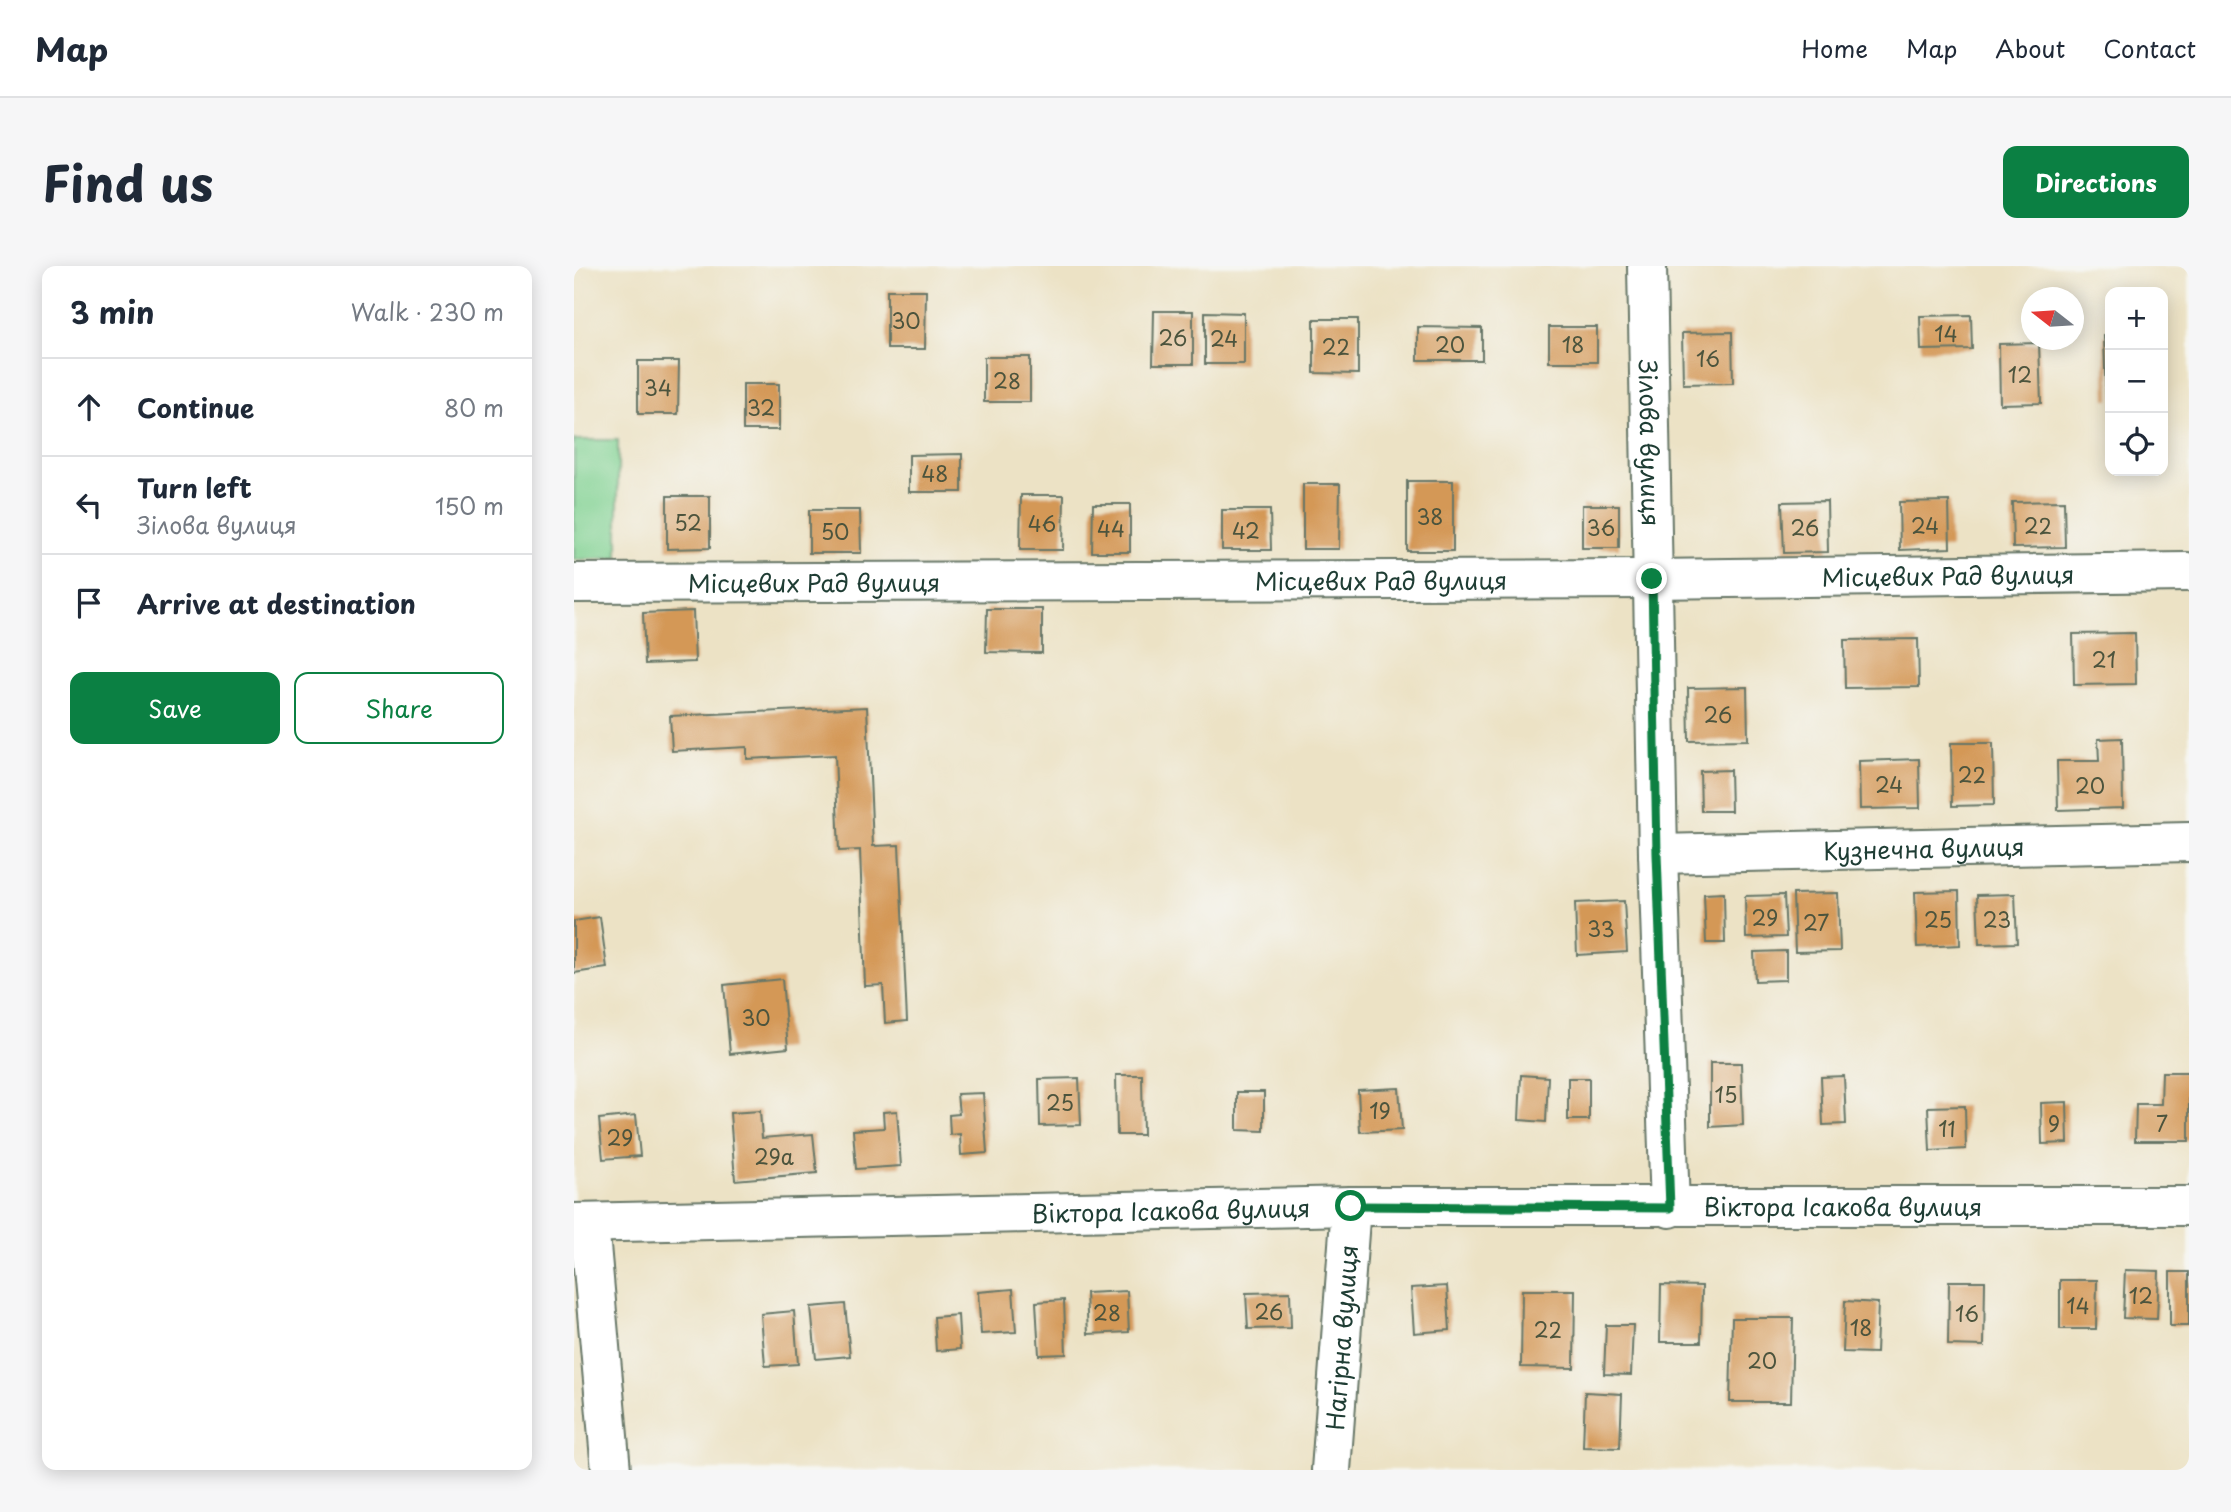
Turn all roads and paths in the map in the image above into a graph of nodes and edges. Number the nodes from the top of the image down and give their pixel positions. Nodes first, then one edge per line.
1 (1647, 266) edge
2 (2186, 572) dead end
3 (1652, 579) junction
4 (574, 583) edge
5 (2189, 842) edge
6 (1657, 854) junction
7 (1351, 1206) junction
8 (2189, 1206) edge
9 (1670, 1208) junction
10 (582, 1223) edge
11 (611, 1470) edge
12 (1331, 1470) edge

1 - 3 street, Зілова вулиця
2 - 3 street, Місцевих Рад вулиця
3 - 4 street, Місцевих Рад вулиця
3 - 6 street, Зілова вулиця
5 - 6 street, Кузнечна вулиця
6 - 9 street, Зілова вулиця
7 - 9 street, Віктора Ісакова вулиця
7 - 10 street, Віктора Ісакова вулиця
7 - 12 street, Нагірна вулиця
8 - 9 street, Віктора Ісакова вулиця
10 - 11 street

